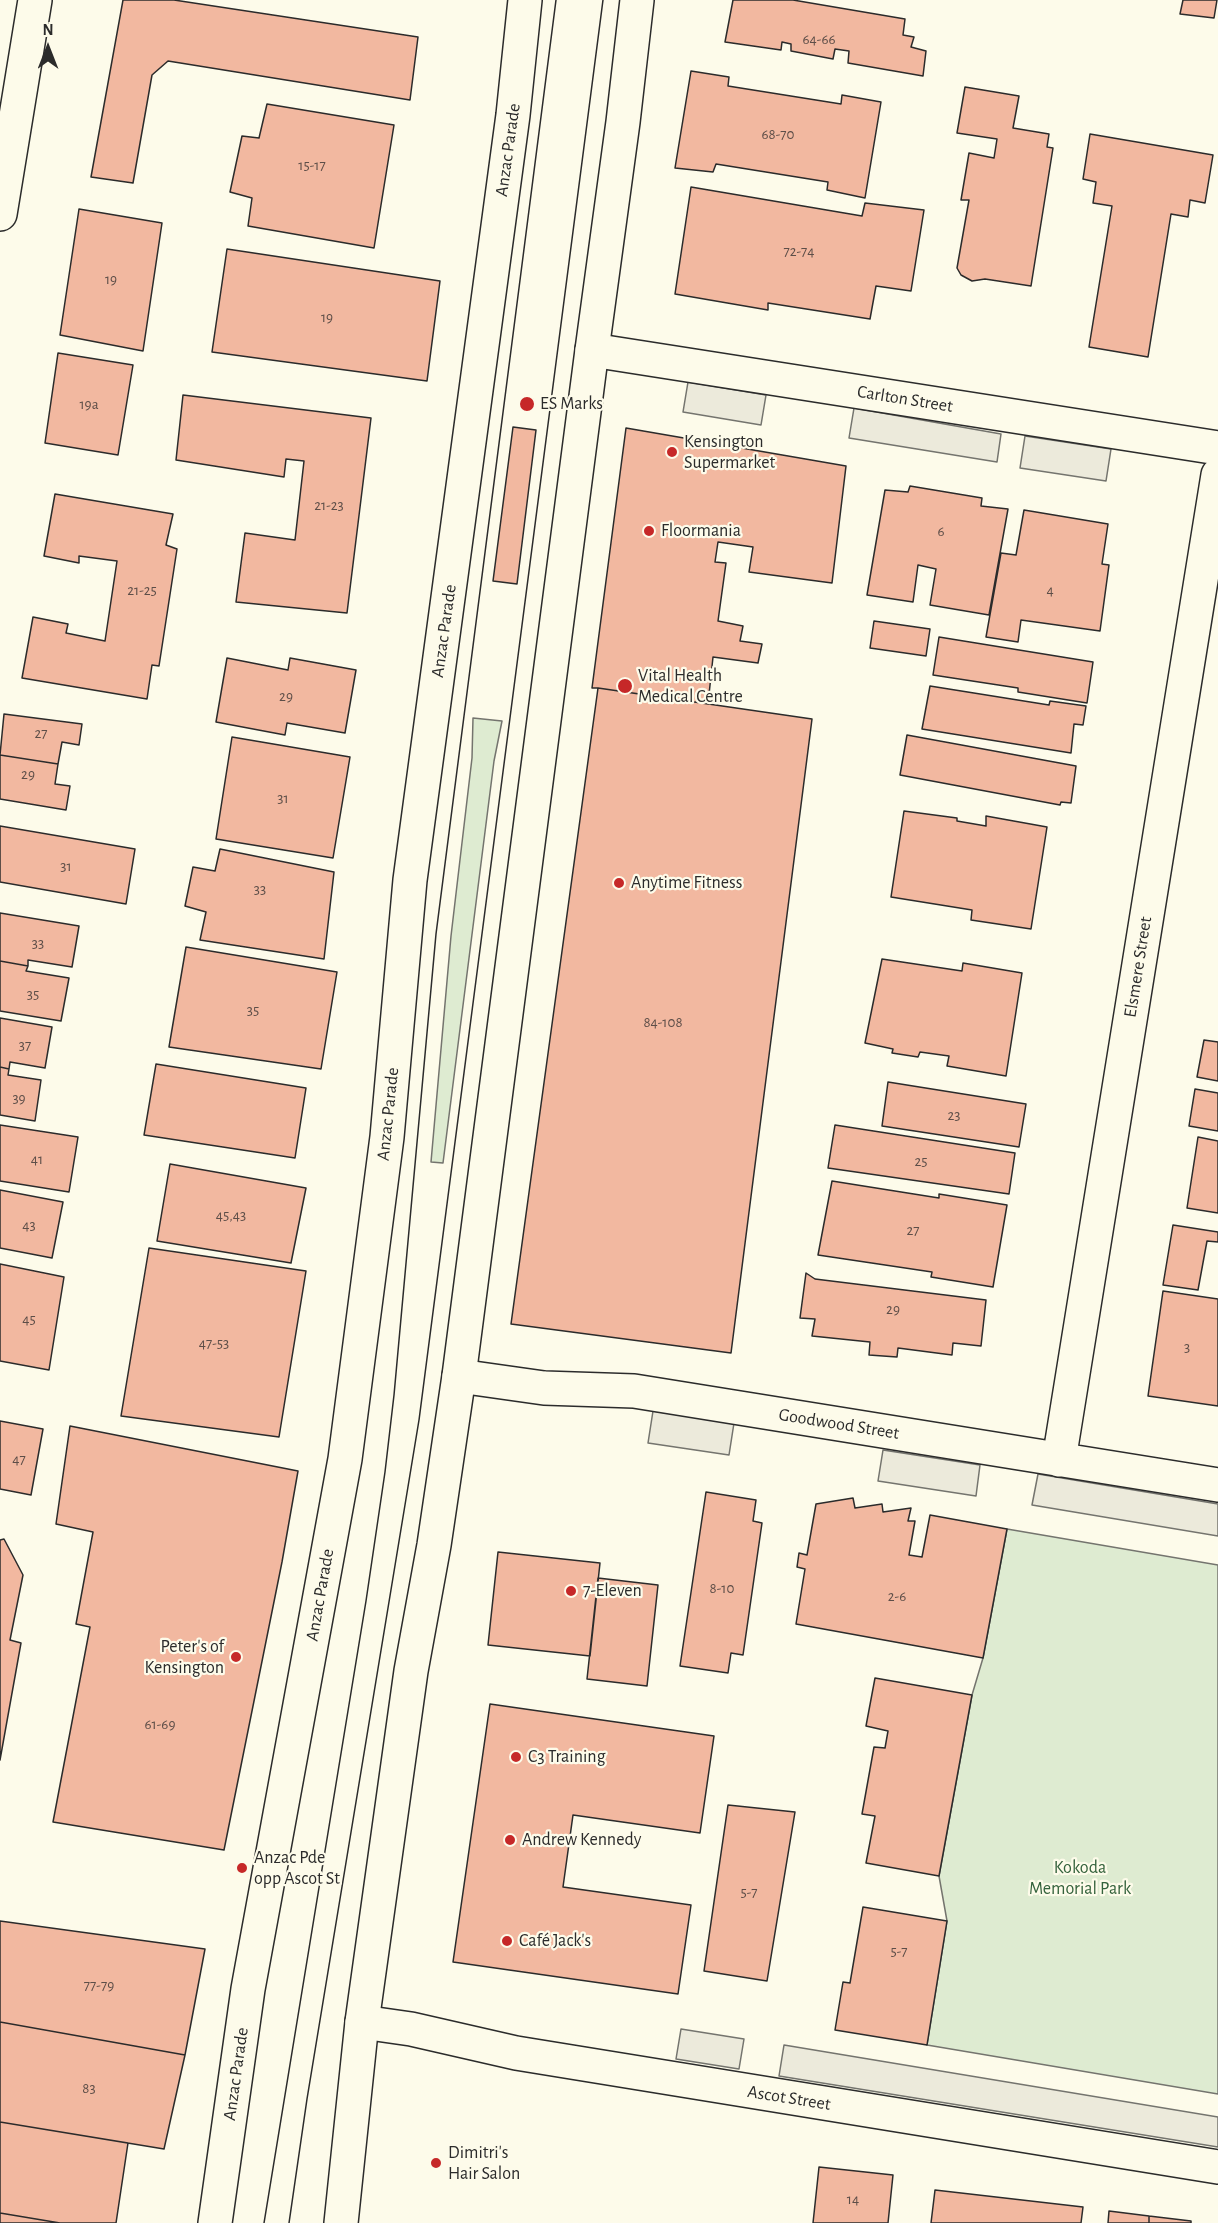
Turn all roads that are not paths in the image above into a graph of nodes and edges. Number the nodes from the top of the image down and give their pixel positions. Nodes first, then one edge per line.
1 (35, 0) edge
2 (525, 0) edge
3 (637, 0) edge
4 (0, 214) edge
5 (592, 350) junction
6 (1218, 448) edge
7 (1218, 475) edge
8 (459, 1376) junction
9 (1059, 1460) junction
10 (1218, 1485) edge
11 (362, 2022) junction
12 (1218, 2167) edge
13 (215, 2223) edge
14 (341, 2223) edge

1 - 4 main road
2 - 13 main road, Anzac Parade
3 - 5 main road
5 - 6 main road, Carlton Street
5 - 8 main road
7 - 9 main road, Elsmere Street
8 - 9 main road, Goodwood Street
8 - 11 main road
9 - 10 main road, Goodwood Street
11 - 12 main road, Ascot Street
11 - 14 main road

